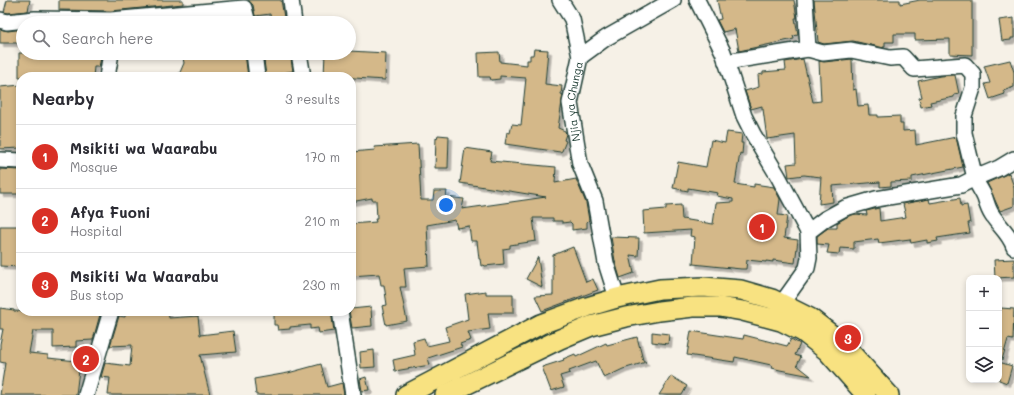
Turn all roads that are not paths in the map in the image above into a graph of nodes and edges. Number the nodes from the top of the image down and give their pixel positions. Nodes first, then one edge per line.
1 (291, 0) edge
2 (560, 0) edge
3 (673, 0) edge
4 (697, 0) edge
5 (805, 0) edge
6 (168, 16) edge
7 (246, 16) edge
8 (293, 16) edge
9 (0, 20) edge
10 (16, 21) edge
11 (808, 49) junction
12 (580, 57) junction
13 (110, 60) edge
14 (255, 60) edge
15 (300, 60) edge
16 (726, 62) junction
17 (108, 72) edge
18 (256, 72) edge
19 (302, 72) edge
20 (0, 160) edge
21 (1014, 160) edge
22 (16, 162) edge
23 (975, 178) junction
24 (808, 232) junction
25 (1014, 247) edge
26 (617, 298) junction
27 (782, 303) junction
28 (110, 316) edge
29 (341, 316) edge
30 (86, 395) edge
31 (353, 395) edge
32 (406, 395) edge
33 (445, 395) edge
34 (866, 395) edge
35 (889, 395) edge

1 - 8 street
2 - 12 street
3 - 12 street, Njia ya Chunga
4 - 16 street
5 - 11 street
6 - 7 street
9 - 10 street
11 - 16 street
11 - 23 street
12 - 26 street, Njia ya Chunga
13 - 17 street
14 - 18 street
15 - 19 street
16 - 24 street
20 - 22 street
21 - 23 street
23 - 24 street
23 - 25 street
24 - 27 street
26 - 27 main road
26 - 32 main road
27 - 35 main road
28 - 30 street
29 - 31 street
33 - 34 main road

